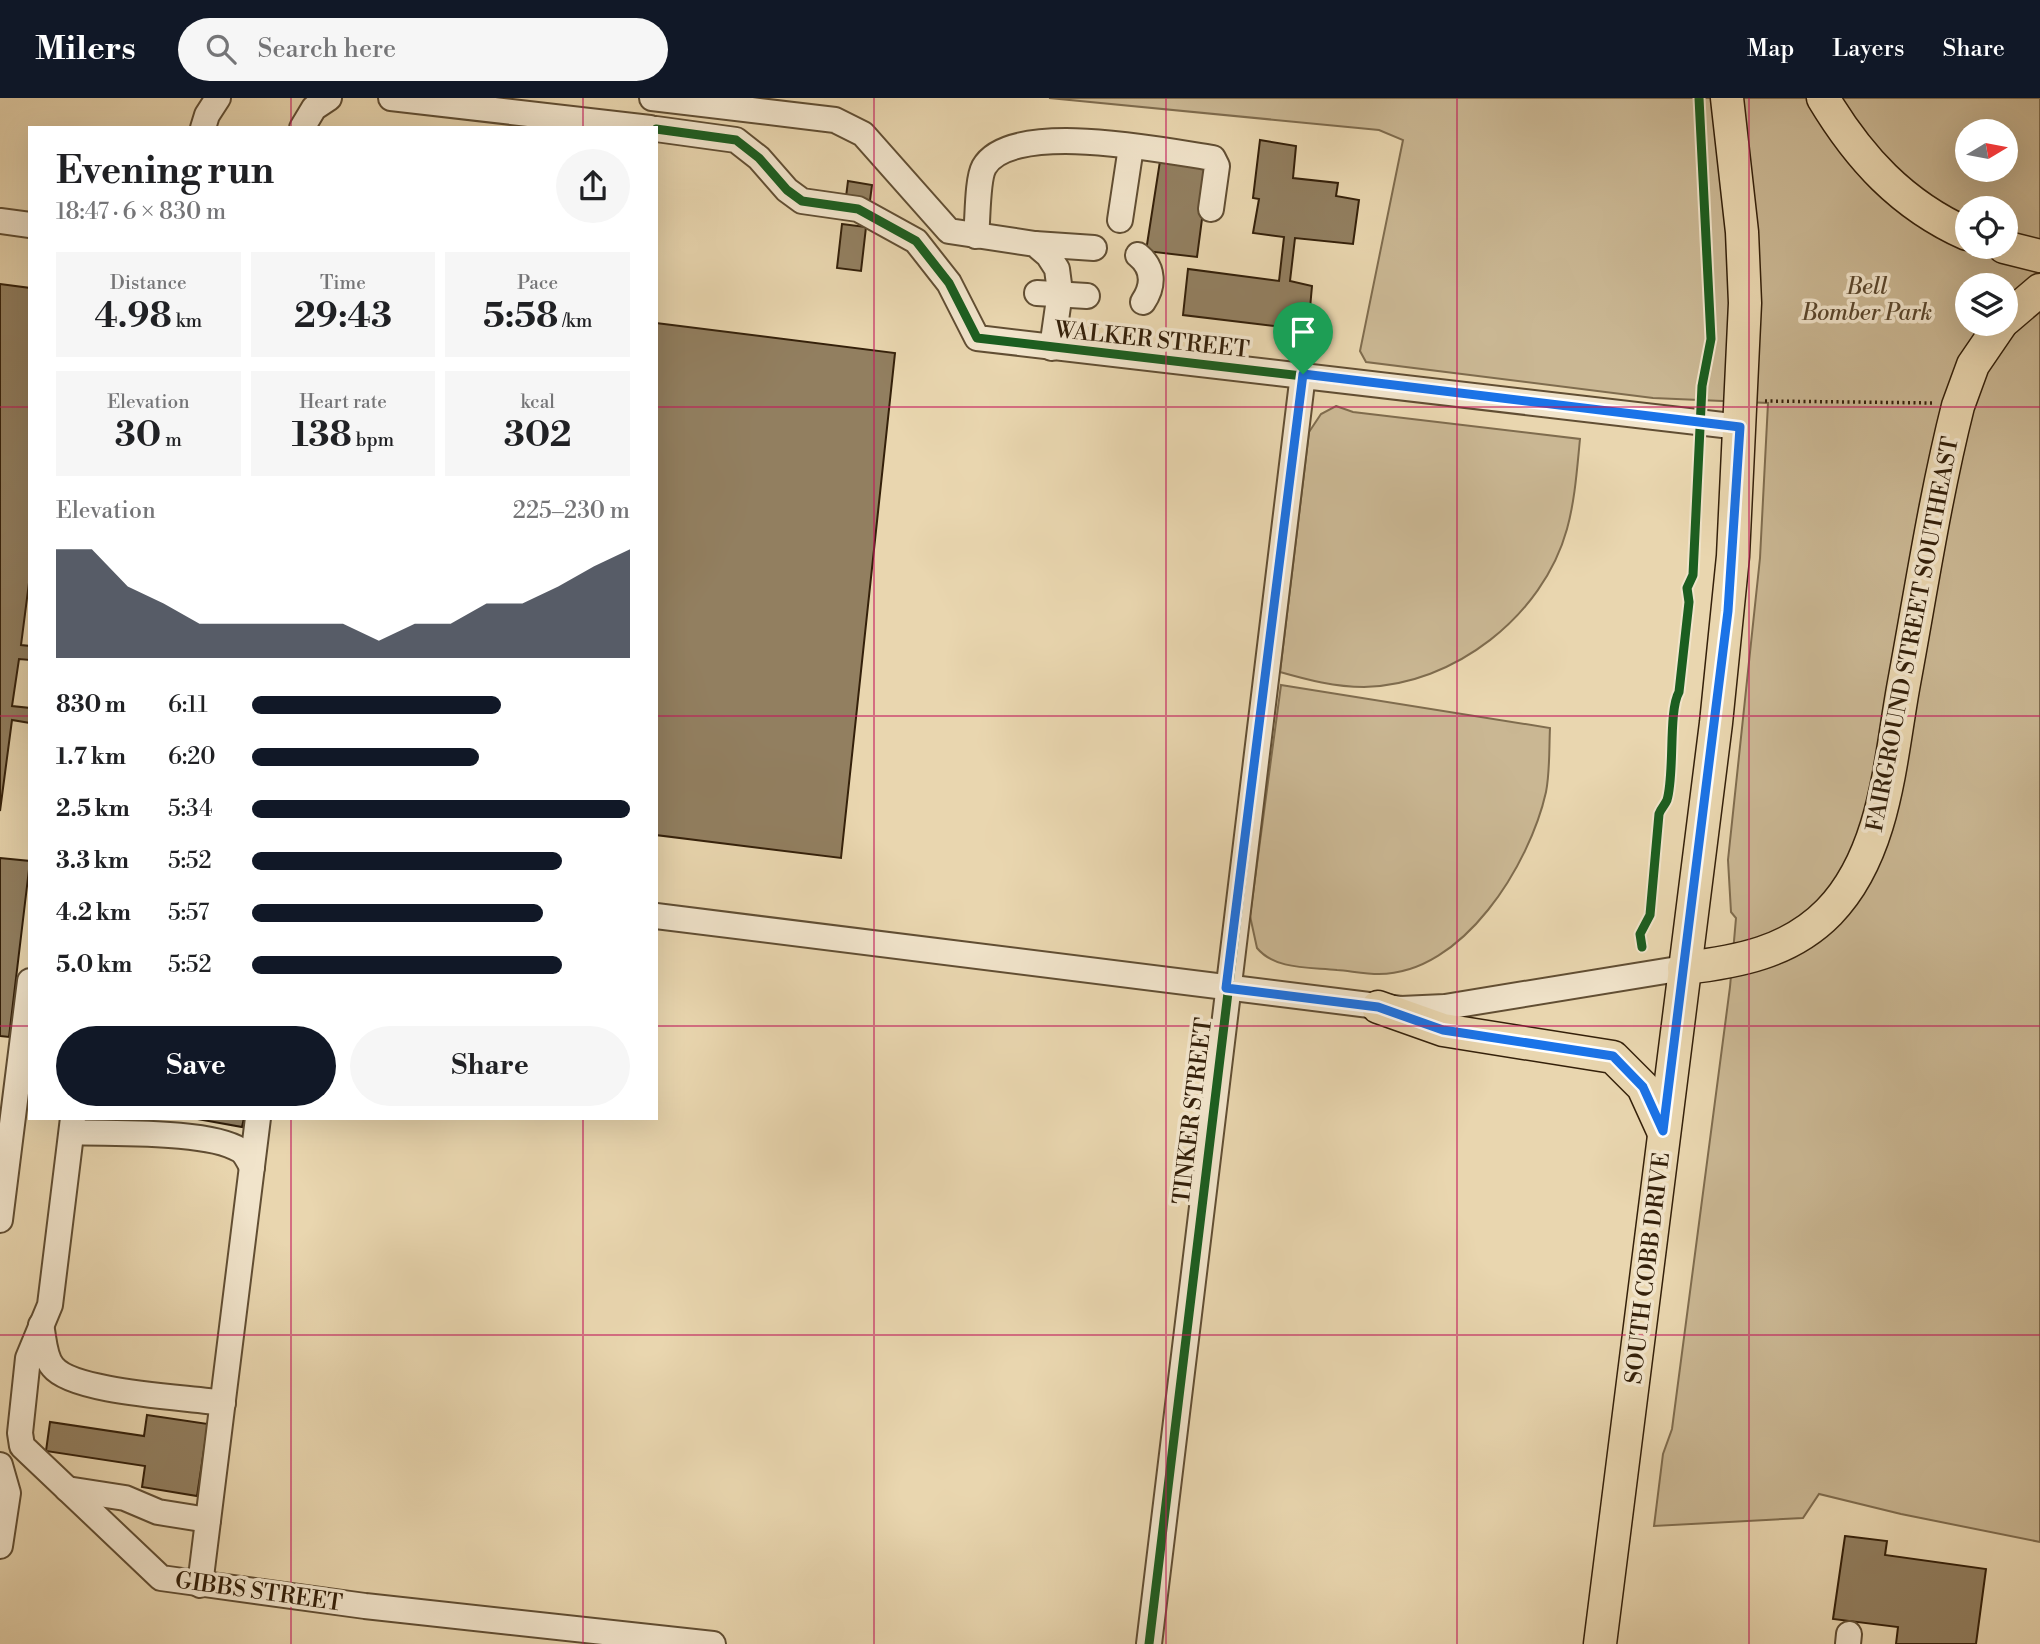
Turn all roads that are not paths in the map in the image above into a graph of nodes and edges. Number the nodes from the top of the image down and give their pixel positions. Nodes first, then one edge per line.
1 (218, 98) edge
2 (329, 98) edge
3 (391, 98) edge
4 (652, 98) edge
5 (1727, 98) edge
6 (1824, 98) edge
7 (205, 126) edge
8 (303, 126) edge
9 (633, 126) edge
10 (658, 129) edge
11 (1131, 147) junction
12 (1211, 209) dead end
13 (1121, 220) dead end
14 (0, 221) edge
15 (28, 225) edge
16 (1955, 228) edge
17 (976, 236) junction
18 (1035, 244) junction
19 (1094, 248) dead end
20 (2018, 250) edge
21 (1138, 255) dead end
22 (2040, 256) edge
23 (2040, 290) edge
24 (1049, 294) junction
25 (1087, 296) dead end
26 (1143, 302) dead end
27 (2018, 309) edge
28 (1993, 336) edge
29 (1052, 348) junction
30 (1303, 374) junction
31 (1740, 427) junction
32 (658, 916) edge
33 (1684, 968) junction
34 (1226, 988) junction
35 (28, 997) edge
36 (1378, 1007) junction
37 (258, 1120) edge
38 (73, 1125) edge
39 (1663, 1131) junction
40 (252, 1167) junction
41 (0, 1220) edge
42 (41, 1325) junction
43 (223, 1403) junction
44 (0, 1465) edge
45 (67, 1489) junction
46 (208, 1520) junction
47 (0, 1546) edge
48 (200, 1585) junction
49 (1602, 1642) edge
50 (713, 1644) edge
51 (1149, 1644) edge

1 - 7 street
2 - 8 street
3 - 9 street
4 - 17 street
5 - 31 main road, SOUTH COBB DRIVE
6 - 16 main road
10 - 29 street, WALKER STREET
11 - 12 street
11 - 13 street
11 - 17 street
14 - 15 street
17 - 18 street
18 - 19 street
18 - 24 street
20 - 22 main road
21 - 26 street
23 - 27 main road
24 - 25 street
24 - 29 street
28 - 33 main road, FAIRGROUND STREET SOUTHEAST
29 - 30 street, WALKER STREET
30 - 31 street, WALKER STREET
30 - 34 street, TINKER STREET
31 - 33 main road, SOUTH COBB DRIVE
32 - 34 street
33 - 36 street
33 - 39 main road, SOUTH COBB DRIVE
34 - 36 street
34 - 51 street, TINKER STREET
35 - 41 street
36 - 39 main road
37 - 40 street
38 - 40 street
38 - 42 street, GIBBS STREET
39 - 49 main road, SOUTH COBB DRIVE
40 - 43 street
42 - 43 street
42 - 45 street, GIBBS STREET
43 - 46 street
44 - 47 street
45 - 46 street
45 - 48 street, GIBBS STREET
46 - 48 street
48 - 50 street, GIBBS STREET

